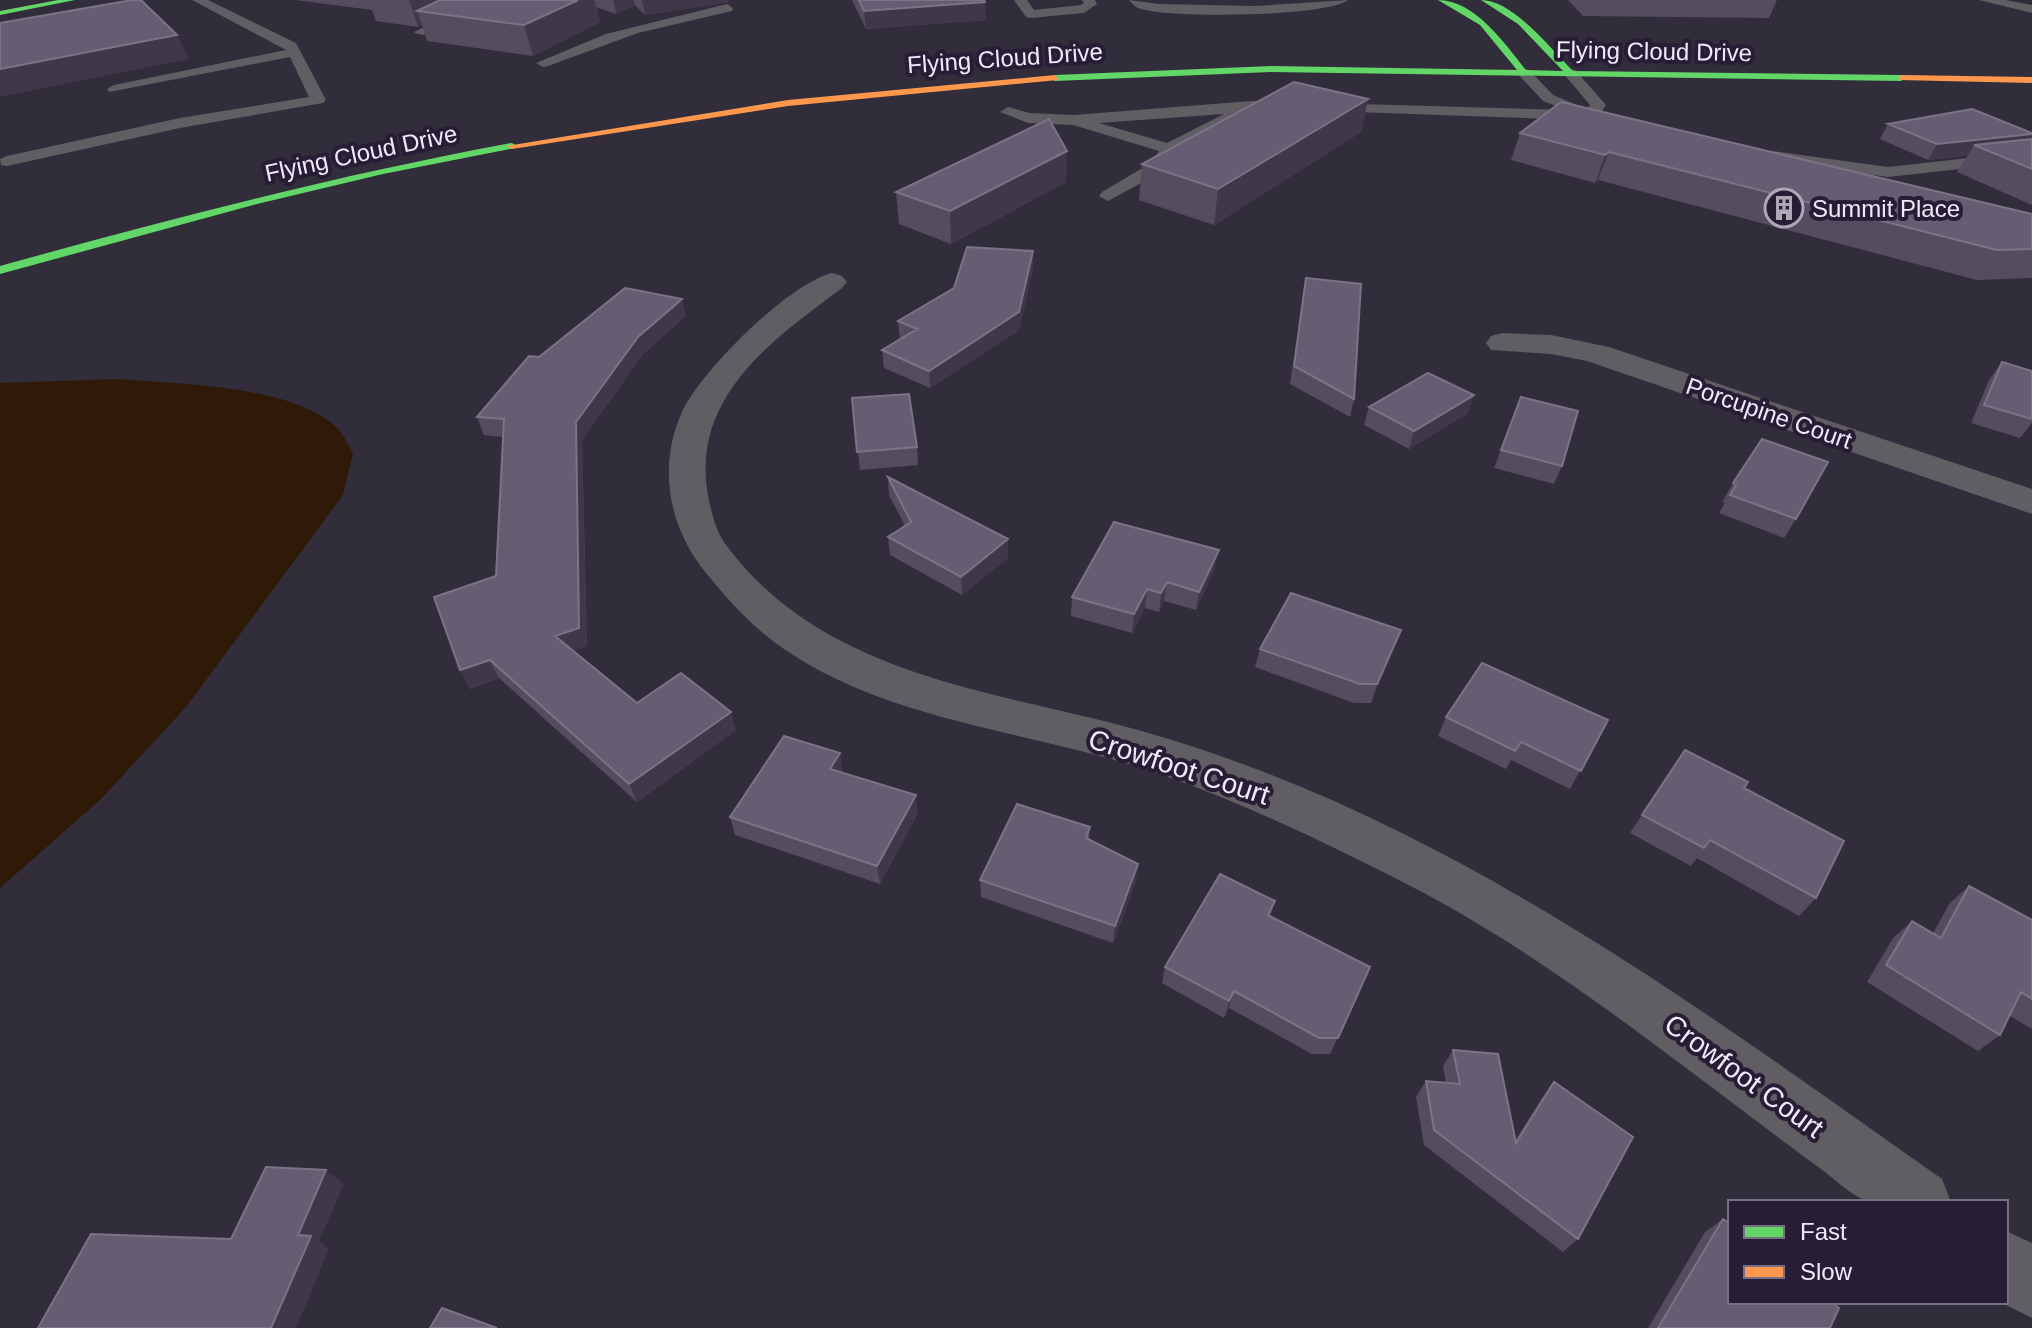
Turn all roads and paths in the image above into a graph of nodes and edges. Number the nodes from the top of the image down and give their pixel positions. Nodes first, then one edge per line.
1 (71, 0) edge
2 (198, 0) edge
3 (524, 0) edge
4 (1020, 0) edge
5 (1088, 0) edge
6 (1135, 0) edge
7 (1300, 0) edge
8 (1318, 0) edge
9 (1342, 0) edge
10 (1442, 0) edge
11 (1485, 0) edge
12 (1985, 0) edge
13 (727, 8) dead end
14 (1281, 8) junction
15 (2032, 9) edge
16 (0, 13) edge
17 (608, 18) dead end
18 (628, 30) junction
19 (421, 32) edge
20 (1251, 51) dead end
21 (1361, 51) dead end
22 (295, 52) junction
23 (1482, 53) dead end
24 (1508, 53) junction
25 (1553, 54) junction
26 (1580, 54) dead end
27 (1767, 57) dead end
28 (2032, 61) edge
29 (543, 63) edge
30 (1524, 73) junction
31 (1570, 73) junction
32 (2032, 80) edge
33 (114, 89) edge
34 (1251, 106) junction
35 (1008, 112) dead end
36 (1599, 116) junction
37 (1074, 120) junction
38 (1169, 149) junction
39 (1753, 152) edge
40 (2032, 156) edge
41 (7, 161) dead end
42 (1108, 196) dead end
43 (0, 270) edge
44 (832, 282) dead end
45 (1502, 343) dead end
46 (2032, 502) edge
47 (1916, 1200) edge
48 (2008, 1266) edge
49 (2032, 1284) edge

1 - 16 main road
2 - 22 lane
3 - 19 lane
4 - 5 lane
6 - 14 lane
7 - 14 lane
8 - 14 lane
9 - 14 lane
10 - 24 main road
11 - 25 main road
12 - 15 lane
13 - 18 lane
17 - 18 lane
18 - 29 lane
20 - 21 main road
22 - 33 lane
22 - 41 lane
23 - 24 main road, Flying Cloud Drive
24 - 25 main road, Flying Cloud Drive
24 - 30 main road
25 - 26 main road, Flying Cloud Drive
25 - 31 main road
27 - 28 main road, Flying Cloud Drive
30 - 31 main road, Flying Cloud Drive
30 - 36 lane
30 - 43 main road, Flying Cloud Drive
31 - 32 main road, Flying Cloud Drive
31 - 36 lane
34 - 36 lane
34 - 37 lane
34 - 38 lane
35 - 37 lane
37 - 38 lane
38 - 42 lane
39 - 40 lane
44 - 47 street, Crowfoot Court
45 - 46 street, Porcupine Court
48 - 49 street

